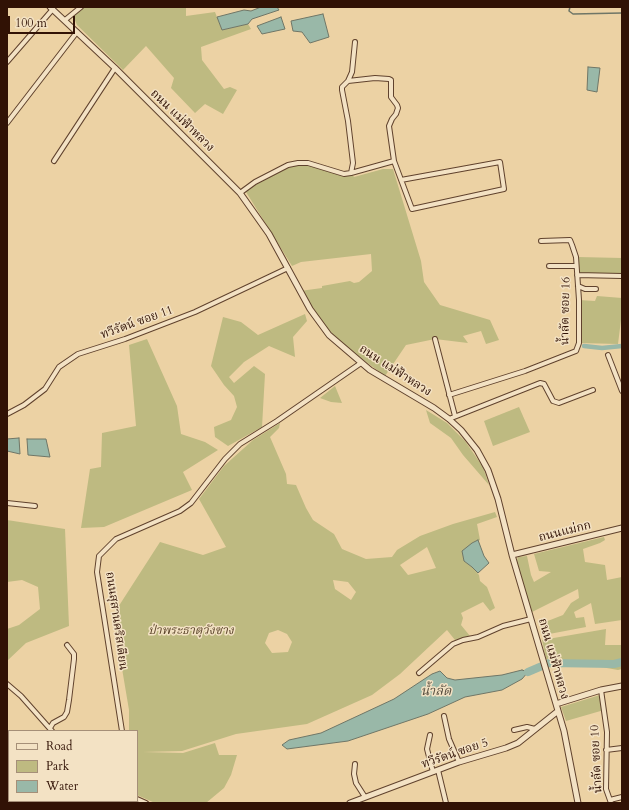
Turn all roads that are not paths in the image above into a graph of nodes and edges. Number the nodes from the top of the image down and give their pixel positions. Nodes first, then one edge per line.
1 (81, 7) edge
2 (52, 8) edge
3 (65, 20) junction
4 (77, 32) junction
5 (355, 42) dead end
6 (7, 62) edge
7 (115, 68) junction
8 (348, 81) junction
9 (7, 123) edge
10 (54, 161) dead end
11 (394, 161) junction
12 (351, 173) junction
13 (401, 180) junction
14 (240, 193) junction
15 (541, 241) dead end
16 (549, 266) dead end
17 (576, 266) junction
18 (288, 268) junction
19 (577, 275) junction
20 (622, 276) edge
21 (578, 286) junction
22 (596, 289) dead end
23 (435, 339) dead end
24 (608, 355) dead end
25 (361, 362) junction
26 (593, 390) dead end
27 (622, 391) edge
28 (449, 395) junction
29 (7, 414) edge
30 (455, 416) junction
31 (449, 419) junction
32 (7, 503) edge
33 (35, 506) dead end
34 (622, 528) edge
35 (512, 555) junction
36 (531, 619) junction
37 (67, 645) dead end
38 (419, 673) dead end
39 (7, 684) edge
40 (622, 686) edge
41 (601, 690) junction
42 (556, 704) junction
43 (558, 711) junction
44 (444, 716) dead end
45 (535, 729) junction
46 (51, 730) edge
47 (122, 730) edge
48 (514, 730) dead end
49 (430, 735) dead end
50 (622, 748) edge
51 (606, 750) junction
52 (459, 762) junction
53 (355, 764) dead end
54 (436, 771) junction
55 (365, 797) junction
56 (622, 797) edge
57 (610, 801) edge
58 (350, 803) edge
59 (446, 803) edge
60 (578, 803) edge

1 - 3 street
2 - 3 street, ถนน แม่ฟ้าหลวง
2 - 6 street
3 - 4 street, ถนน แม่ฟ้าหลวง
4 - 7 street, ถนน แม่ฟ้าหลวง
4 - 9 street
5 - 8 street
7 - 10 street
7 - 14 street, ถนน แม่ฟ้าหลวง
8 - 11 street
8 - 12 street
11 - 12 street
11 - 13 street
12 - 14 street
13 - 13 street
14 - 18 street, ถนน แม่ฟ้าหลวง
15 - 17 street, น้ำลัด ซอย 16
16 - 17 street
17 - 19 street, น้ำลัด ซอย 16
18 - 25 street, ถนน แม่ฟ้าหลวง
18 - 29 street, ทวีรัตน์ ซอย 11
19 - 20 street
19 - 21 street, น้ำลัด ซอย 16
21 - 22 street
21 - 28 street, น้ำลัด ซอย 16
23 - 28 street
24 - 27 street
25 - 31 street, ถนน แม่ฟ้าหลวง
25 - 47 street, ถนนสุสานคริสเตียน
26 - 30 street
28 - 30 street
30 - 31 street
31 - 35 street, ถนน แม่ฟ้าหลวง
32 - 33 street
34 - 35 street, ถนนแม่กก
35 - 36 street, ถนน แม่ฟ้าหลวง
36 - 38 street
36 - 42 street, ถนน แม่ฟ้าหลวง
37 - 46 street
39 - 46 street
40 - 41 street
41 - 42 street
41 - 51 street, น้ำลัด ซอย 10
42 - 43 street, ถนน แม่ฟ้าหลวง
43 - 45 street, ทวีรัตน์ ซอย 5
43 - 60 street, ถนน แม่ฟ้าหลวง
44 - 52 street
45 - 48 street
45 - 52 street, ทวีรัตน์ ซอย 5
49 - 54 street
50 - 51 street
51 - 57 street, น้ำลัด ซอย 10
52 - 54 street, ทวีรัตน์ ซอย 5
53 - 55 street
54 - 55 street, ทวีรัตน์ ซอย 5
54 - 59 street
55 - 58 street, ทวีรัตน์ ซอย 5
56 - 57 street

